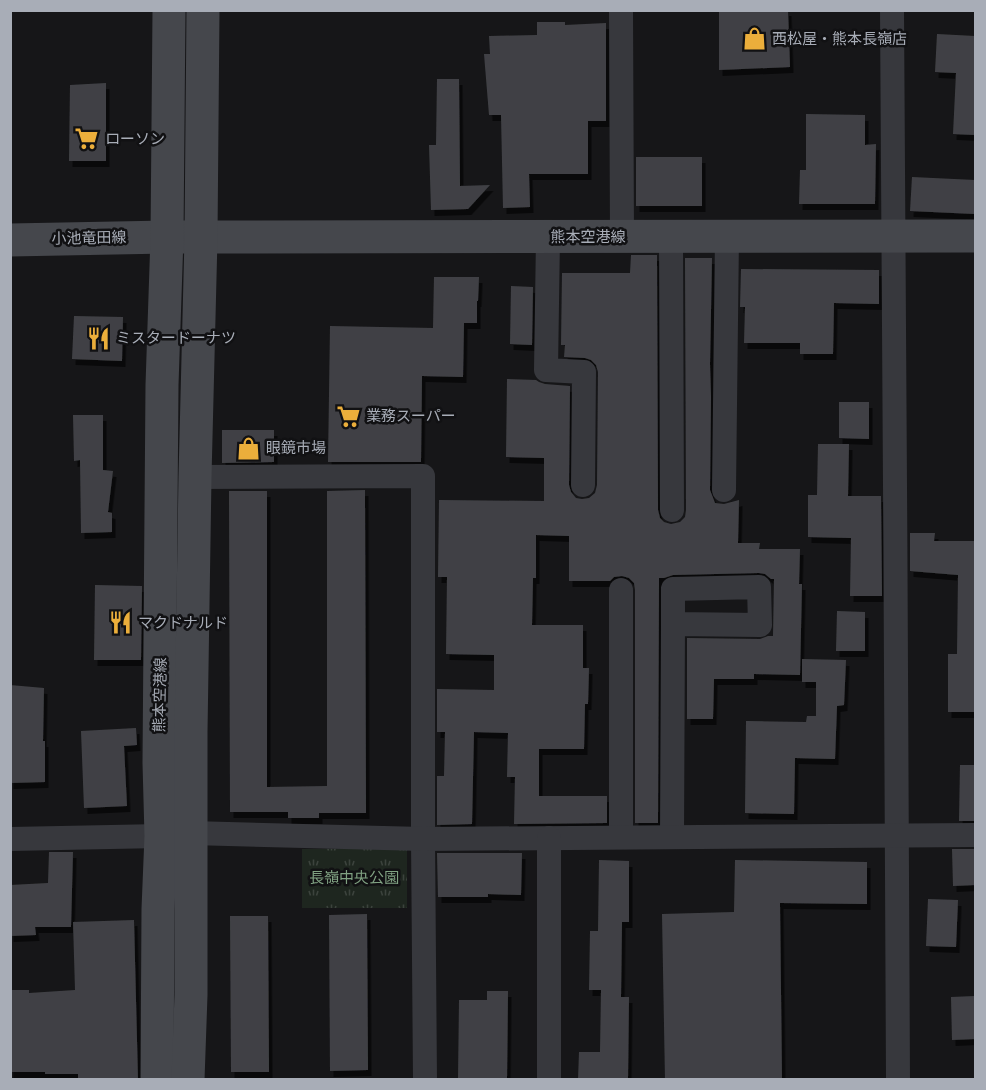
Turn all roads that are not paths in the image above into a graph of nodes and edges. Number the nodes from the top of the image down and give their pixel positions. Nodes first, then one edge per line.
1 (169, 10) edge
2 (203, 10) edge
3 (621, 10) edge
4 (892, 10) edge
5 (622, 236) junction
6 (671, 236) junction
7 (727, 236) junction
8 (892, 236) junction
9 (975, 236) edge
10 (166, 237) junction
11 (548, 237) junction
12 (201, 238) junction
13 (10, 240) edge
14 (195, 477) junction
15 (583, 485) dead end
16 (724, 490) dead end
17 (672, 510) dead end
18 (621, 590) dead end
19 (673, 624) dead end
20 (176, 834) junction
21 (898, 835) junction
22 (975, 835) edge
23 (621, 837) junction
24 (672, 837) junction
25 (549, 838) junction
26 (10, 839) edge
27 (423, 839) junction
28 (157, 1080) edge
29 (188, 1080) edge
30 (425, 1080) edge
31 (549, 1080) edge
32 (898, 1080) edge

1 - 10 main road
2 - 12 main road
3 - 5 street
4 - 8 street
5 - 6 main road, 熊本空港線
5 - 11 main road, 熊本空港線
6 - 7 main road, 熊本空港線
6 - 17 street
7 - 8 main road, 熊本空港線
7 - 16 street
8 - 9 main road, 熊本空港線
8 - 21 street
10 - 12 main road, 熊本空港線
10 - 13 main road, 小池竜田線
10 - 20 main road, 熊本空港線
11 - 12 main road, 熊本空港線
11 - 15 street
12 - 14 main road, 熊本空港線
14 - 20 main road, 熊本空港線
14 - 27 street
18 - 23 street
19 - 24 street
20 - 26 street
20 - 27 street
20 - 28 main road, 熊本空港線
20 - 29 main road, 熊本空港線
21 - 22 street
21 - 24 street
21 - 32 street
23 - 24 street
23 - 25 street
25 - 27 street
25 - 31 street
27 - 30 street

